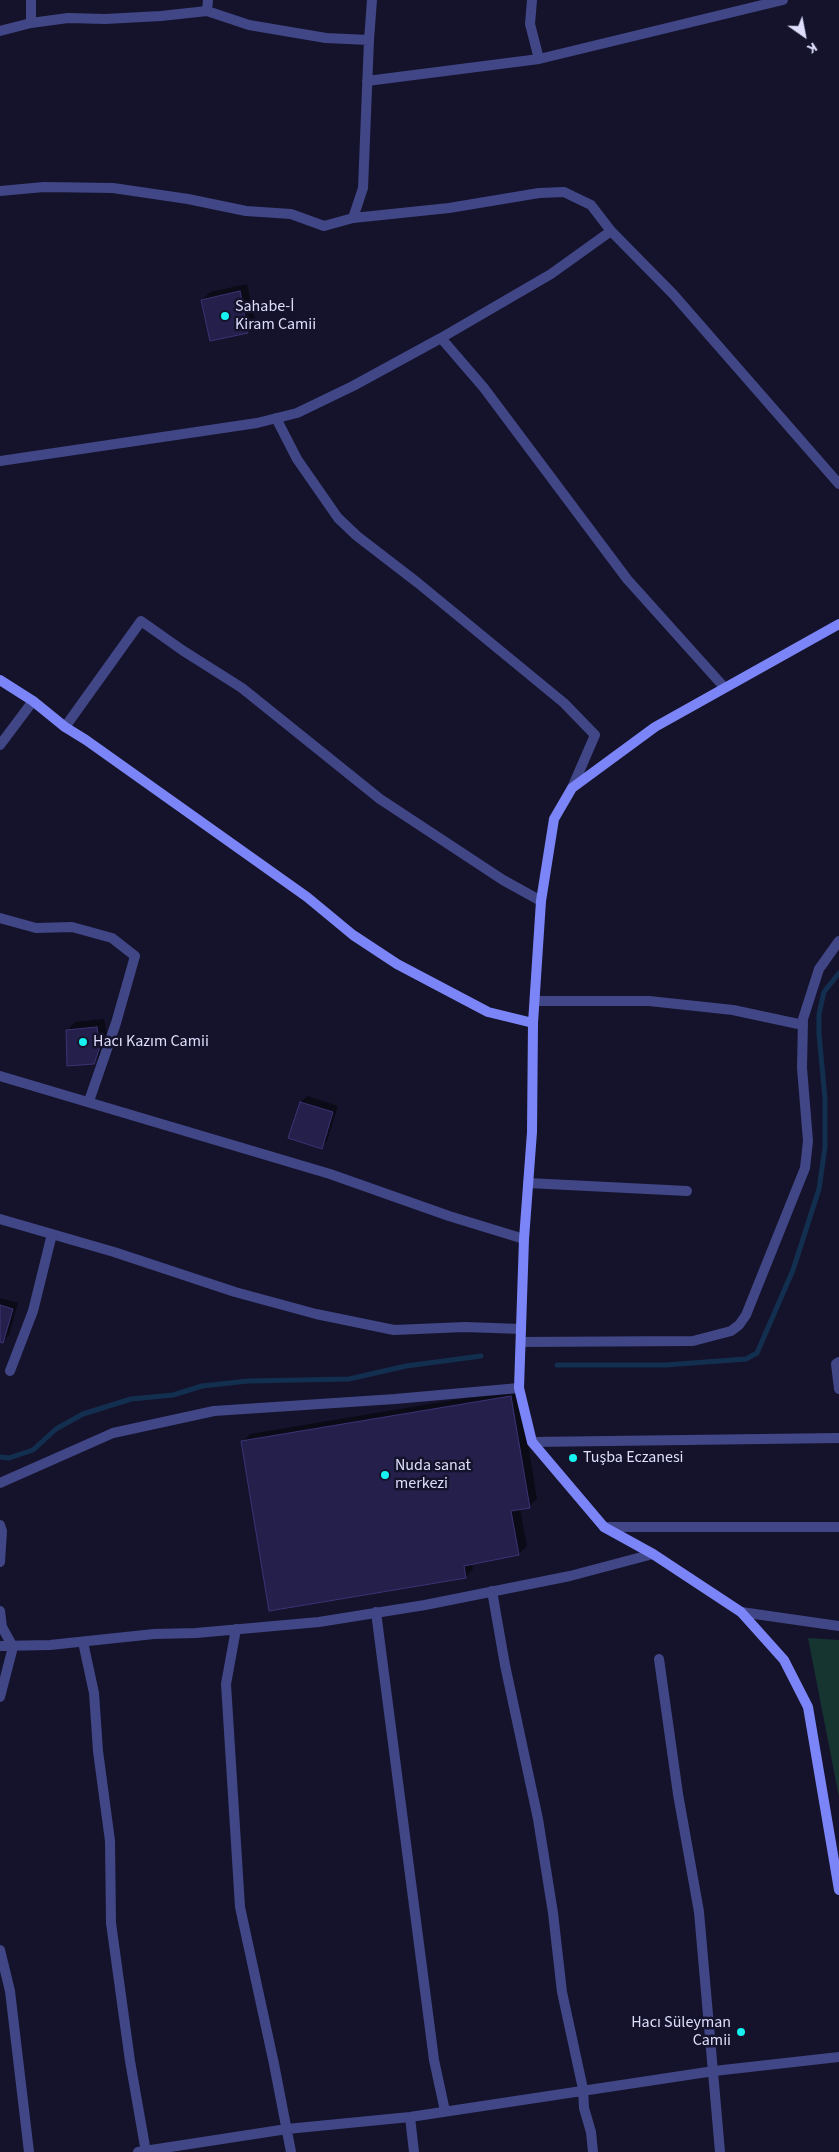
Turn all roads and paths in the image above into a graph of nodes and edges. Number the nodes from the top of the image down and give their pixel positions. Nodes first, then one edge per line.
1 (32, 0) edge
2 (372, 0) edge
3 (532, 0) edge
4 (783, 0) edge
5 (207, 5) edge
6 (31, 23) junction
7 (0, 31) edge
8 (369, 40) junction
9 (539, 59) junction
10 (367, 82) junction
11 (0, 191) edge
12 (353, 218) junction
13 (611, 231) junction
14 (441, 338) junction
15 (276, 418) junction
16 (0, 461) edge
17 (839, 484) edge
18 (839, 624) edge
19 (0, 680) edge
20 (724, 687) junction
21 (33, 701) junction
22 (64, 727) junction
23 (0, 745) edge
24 (572, 788) junction
25 (541, 901) junction
26 (0, 918) edge
27 (839, 941) edge
28 (534, 1001) junction
29 (533, 1023) junction
30 (803, 1025) junction
31 (0, 1076) edge
32 (90, 1101) junction
33 (528, 1183) junction
34 (687, 1191) dead end
35 (0, 1219) edge
36 (52, 1234) junction
37 (524, 1239) junction
38 (522, 1329) junction
39 (521, 1342) junction
40 (839, 1362) edge
41 (10, 1371) dead end
42 (519, 1388) junction
43 (839, 1389) edge
44 (839, 1438) edge
45 (532, 1442) junction
46 (0, 1483) edge
47 (0, 1525) edge
48 (604, 1527) junction
49 (839, 1527) edge
50 (653, 1554) junction
51 (0, 1562) edge
52 (492, 1591) junction
53 (0, 1611) edge
54 (376, 1612) junction
55 (740, 1612) junction
56 (839, 1626) edge
57 (236, 1629) junction
58 (83, 1642) junction
59 (0, 1646) edge
60 (13, 1647) junction
61 (658, 1659) dead end
62 (0, 1697) edge
63 (839, 1890) edge
64 (0, 1950) edge
65 (839, 2057) edge
66 (714, 2071) junction
67 (582, 2089) junction
68 (445, 2111) junction
69 (410, 2117) junction
70 (287, 2130) junction
71 (29, 2152) edge
72 (143, 2152) edge
73 (291, 2152) edge
74 (414, 2152) edge
75 (593, 2152) edge
76 (720, 2152) edge

1 - 6 street
2 - 8 street
3 - 9 street
4 - 9 street
5 - 6 street
5 - 8 street
6 - 7 street
8 - 10 street
9 - 10 street
10 - 12 street
11 - 12 street
12 - 13 street
13 - 14 street
13 - 17 street
14 - 15 street
14 - 20 street
15 - 16 street
15 - 24 street
18 - 20 street
19 - 21 street
20 - 24 street
21 - 22 street
21 - 23 street
22 - 25 street
22 - 29 street
24 - 25 street
25 - 28 street
26 - 32 street
27 - 30 street
28 - 29 street
28 - 30 street
29 - 33 street
30 - 39 street
31 - 32 street
32 - 37 street
33 - 34 street
33 - 37 street
35 - 36 street
36 - 38 street
36 - 41 street
37 - 38 street
38 - 39 street
39 - 42 street
40 - 43 street
42 - 45 street
42 - 46 street
44 - 45 street
45 - 48 street
47 - 51 street
48 - 49 street
48 - 50 street
50 - 52 street
50 - 55 street
52 - 54 street
52 - 67 street
53 - 60 street
54 - 57 street
54 - 68 street
55 - 56 street
55 - 63 street
57 - 58 street
57 - 70 street
58 - 60 street
58 - 72 street
59 - 60 street
60 - 62 street
61 - 66 street
64 - 71 street
65 - 66 street
66 - 67 street
66 - 76 street
67 - 68 street
67 - 75 street
68 - 69 street
69 - 70 street
69 - 74 street
70 - 72 street
70 - 73 street

